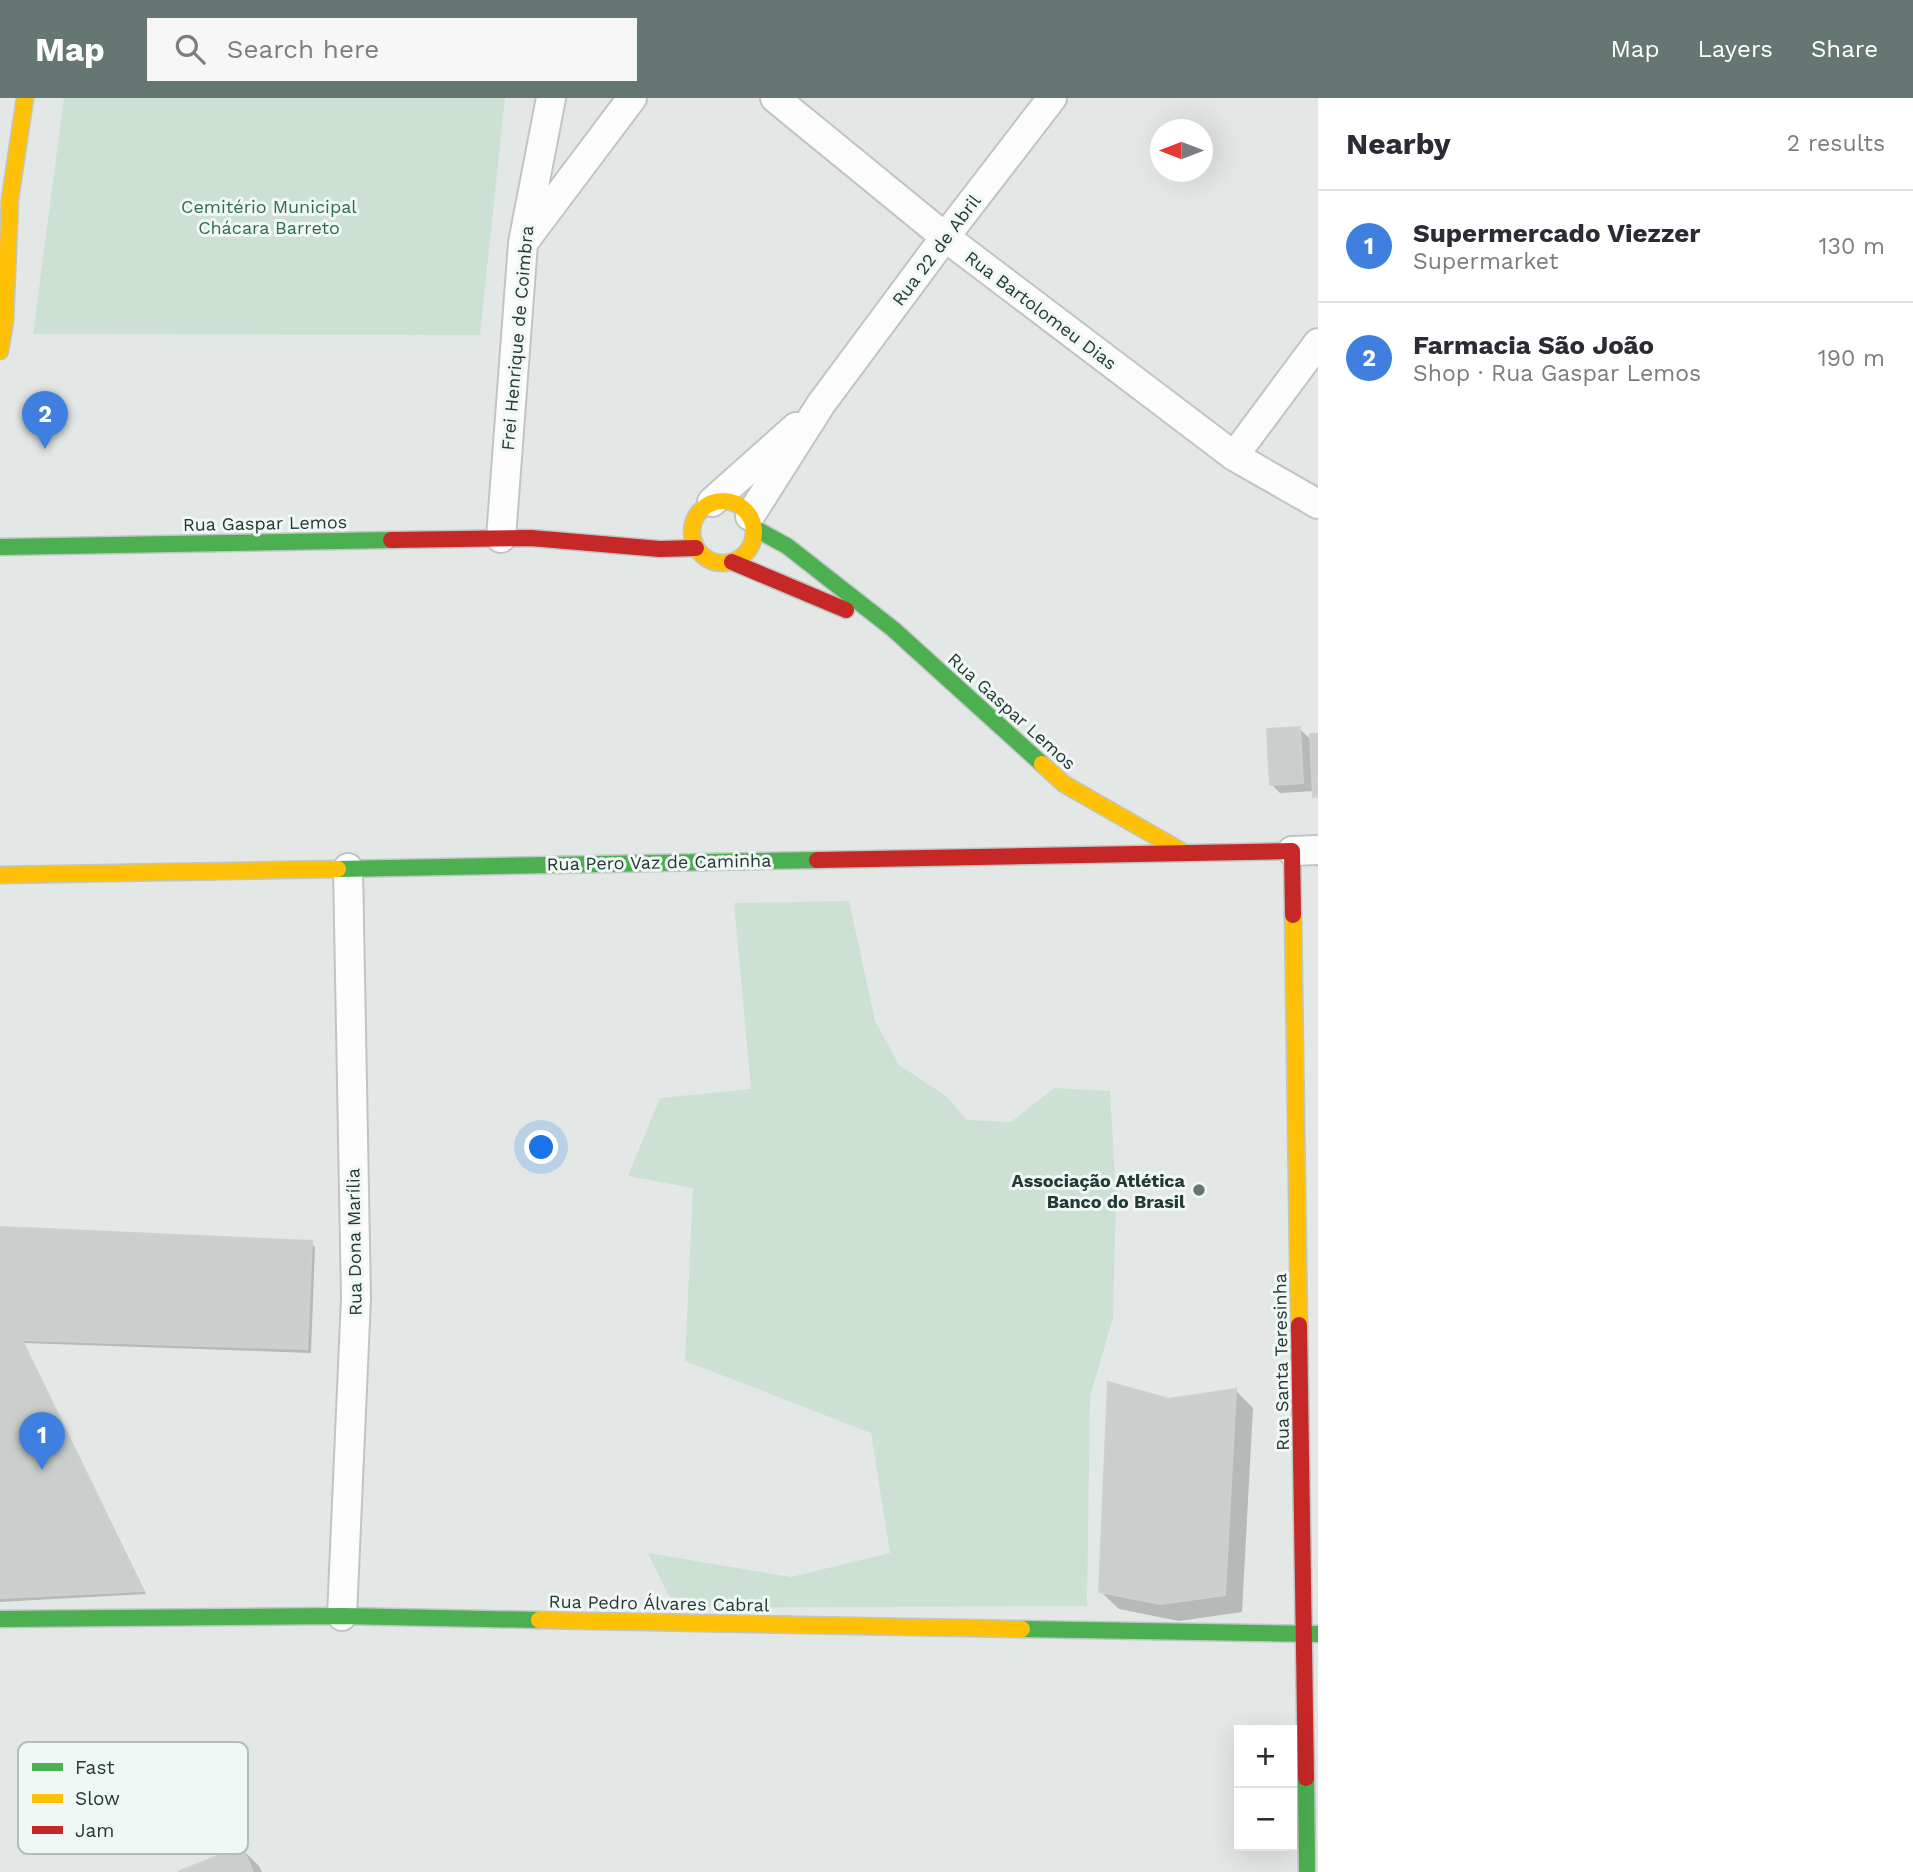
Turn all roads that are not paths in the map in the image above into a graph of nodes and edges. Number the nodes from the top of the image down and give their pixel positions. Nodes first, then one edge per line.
1 (25, 98) edge
2 (551, 98) edge
3 (632, 98) edge
4 (775, 98) edge
5 (1052, 98) edge
6 (10, 199) junction
7 (0, 235) edge
8 (945, 237) junction
9 (523, 243) junction
10 (1318, 343) edge
11 (0, 351) edge
12 (821, 404) junction
13 (1234, 456) junction
14 (712, 502) junction
15 (1318, 504) edge
16 (752, 522) junction
17 (692, 526) junction
18 (671, 527) dead end
19 (635, 530) dead end
20 (501, 538) junction
21 (531, 538) junction
22 (0, 547) edge
23 (696, 548) junction
24 (732, 562) junction
25 (893, 629) junction
26 (1305, 850) edge
27 (1185, 853) junction
28 (348, 868) junction
29 (0, 875) edge
30 (342, 1616) junction
31 (0, 1619) edge
32 (1311, 1634) edge
33 (1307, 1872) edge

1 - 6 street
2 - 9 street, Frei Henrique de Coimbra
3 - 9 street
4 - 8 street, Rua Bartolomeu Dias
5 - 8 street, Rua 22 de Abril
6 - 7 street
6 - 11 street
8 - 12 street, Rua 22 de Abril
8 - 13 street, Rua Bartolomeu Dias
9 - 20 street, Frei Henrique de Coimbra
10 - 13 street
12 - 14 street, Rua 22 de Abril
12 - 16 street, Rua 22 de Abril
13 - 15 street, Rua Bartolomeu Dias
14 - 16 street
14 - 17 street
16 - 24 street
16 - 25 street, Rua Gaspar Lemos
17 - 18 street
17 - 23 street
19 - 21 street, Rua Gaspar Lemos
20 - 21 street, Rua Gaspar Lemos
20 - 22 street, Rua Gaspar Lemos
21 - 23 street, Rua Gaspar Lemos
23 - 24 street
24 - 25 street, Rua Gaspar Lemos
25 - 27 street, Rua Gaspar Lemos
26 - 27 street, Rua Pero Vaz de Caminha
26 - 32 street, Rua Santa Teresinha
27 - 28 street, Rua Pero Vaz de Caminha
28 - 29 street, Rua Pero Vaz de Caminha
28 - 30 street, Rua Dona Marília
30 - 31 street, Rua Pedro Álvares Cabral
30 - 32 street, Rua Pedro Álvares Cabral
32 - 33 street, Rua Santa Teresinha

